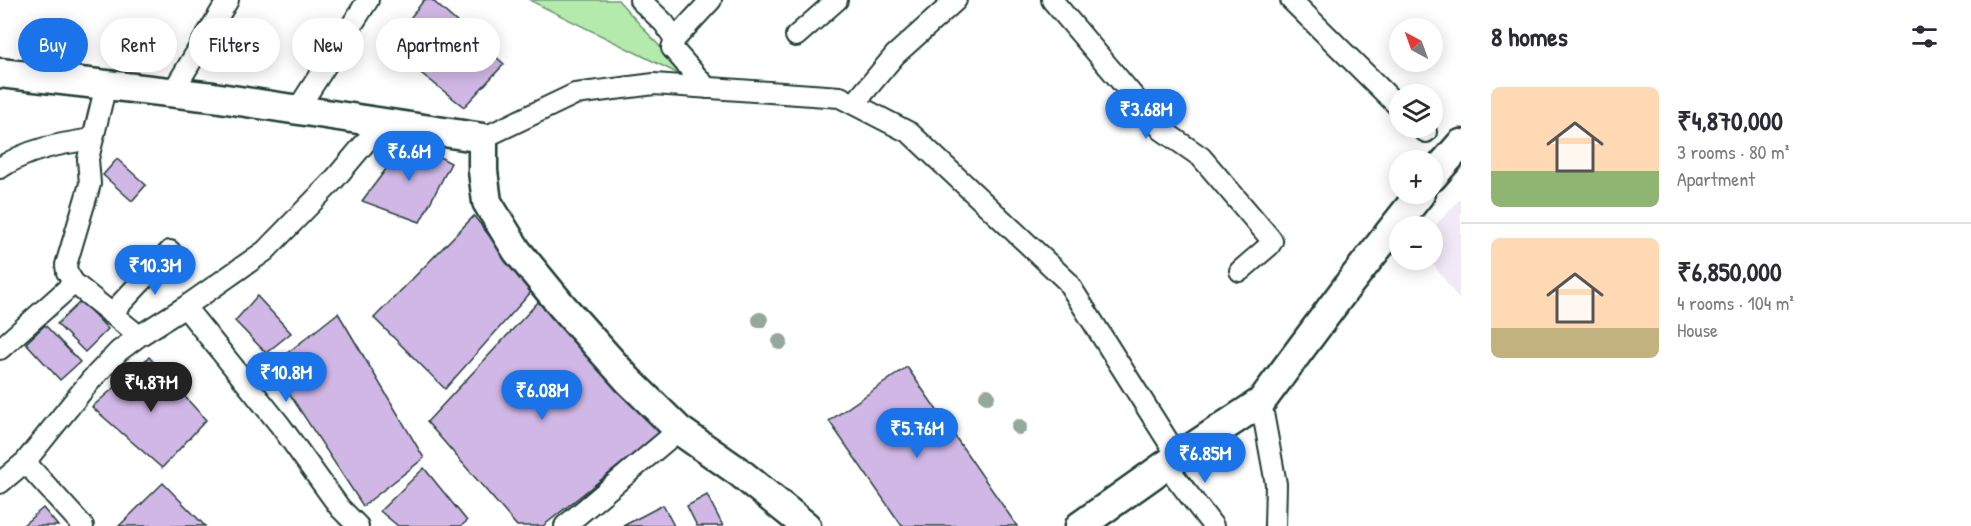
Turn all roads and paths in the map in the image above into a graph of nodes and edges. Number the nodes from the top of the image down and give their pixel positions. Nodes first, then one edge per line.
1 (228, 0) edge
2 (368, 0) edge
3 (640, 0) edge
4 (711, 0) edge
5 (837, 0) edge
6 (956, 0) edge
7 (1052, 0) edge
8 (1291, 0) edge
9 (796, 36) dead end
10 (675, 39) junction
11 (0, 73) edge
12 (106, 85) junction
13 (707, 88) junction
14 (172, 93) junction
15 (1389, 97) edge
16 (854, 104) junction
17 (297, 110) junction
18 (381, 124) junction
19 (483, 138) junction
20 (92, 139) junction
21 (1461, 144) edge
22 (1443, 164) edge
23 (0, 168) edge
24 (1412, 204) edge
25 (170, 251) dead end
26 (1240, 271) dead end
27 (74, 283) junction
28 (186, 307) junction
29 (111, 314) junction
30 (139, 336) junction
31 (0, 349) edge
32 (1262, 402) junction
33 (679, 430) junction
34 (1172, 461) junction
35 (25, 462) junction
36 (0, 483) edge
37 (83, 526) edge
38 (358, 526) edge
39 (565, 526) edge
40 (806, 526) edge
41 (1080, 526) edge
42 (1213, 526) edge
43 (1275, 526) edge

1 - 14 street
2 - 17 street
3 - 10 street
4 - 10 street
5 - 9 street
6 - 16 street
7 - 26 street
8 - 15 street
10 - 13 street
11 - 12 street
12 - 14 street
12 - 20 street
13 - 16 street
13 - 19 street
14 - 17 street
16 - 34 street
17 - 18 street
18 - 19 street
18 - 28 street
19 - 33 street
20 - 23 street
20 - 27 street
21 - 22 street
24 - 32 street
25 - 29 street
27 - 29 street
27 - 31 street
28 - 30 street
28 - 38 street
29 - 30 street
30 - 35 street
32 - 34 street
32 - 43 street
33 - 39 street
33 - 40 street
34 - 41 street
34 - 42 street
35 - 36 street
35 - 37 street

